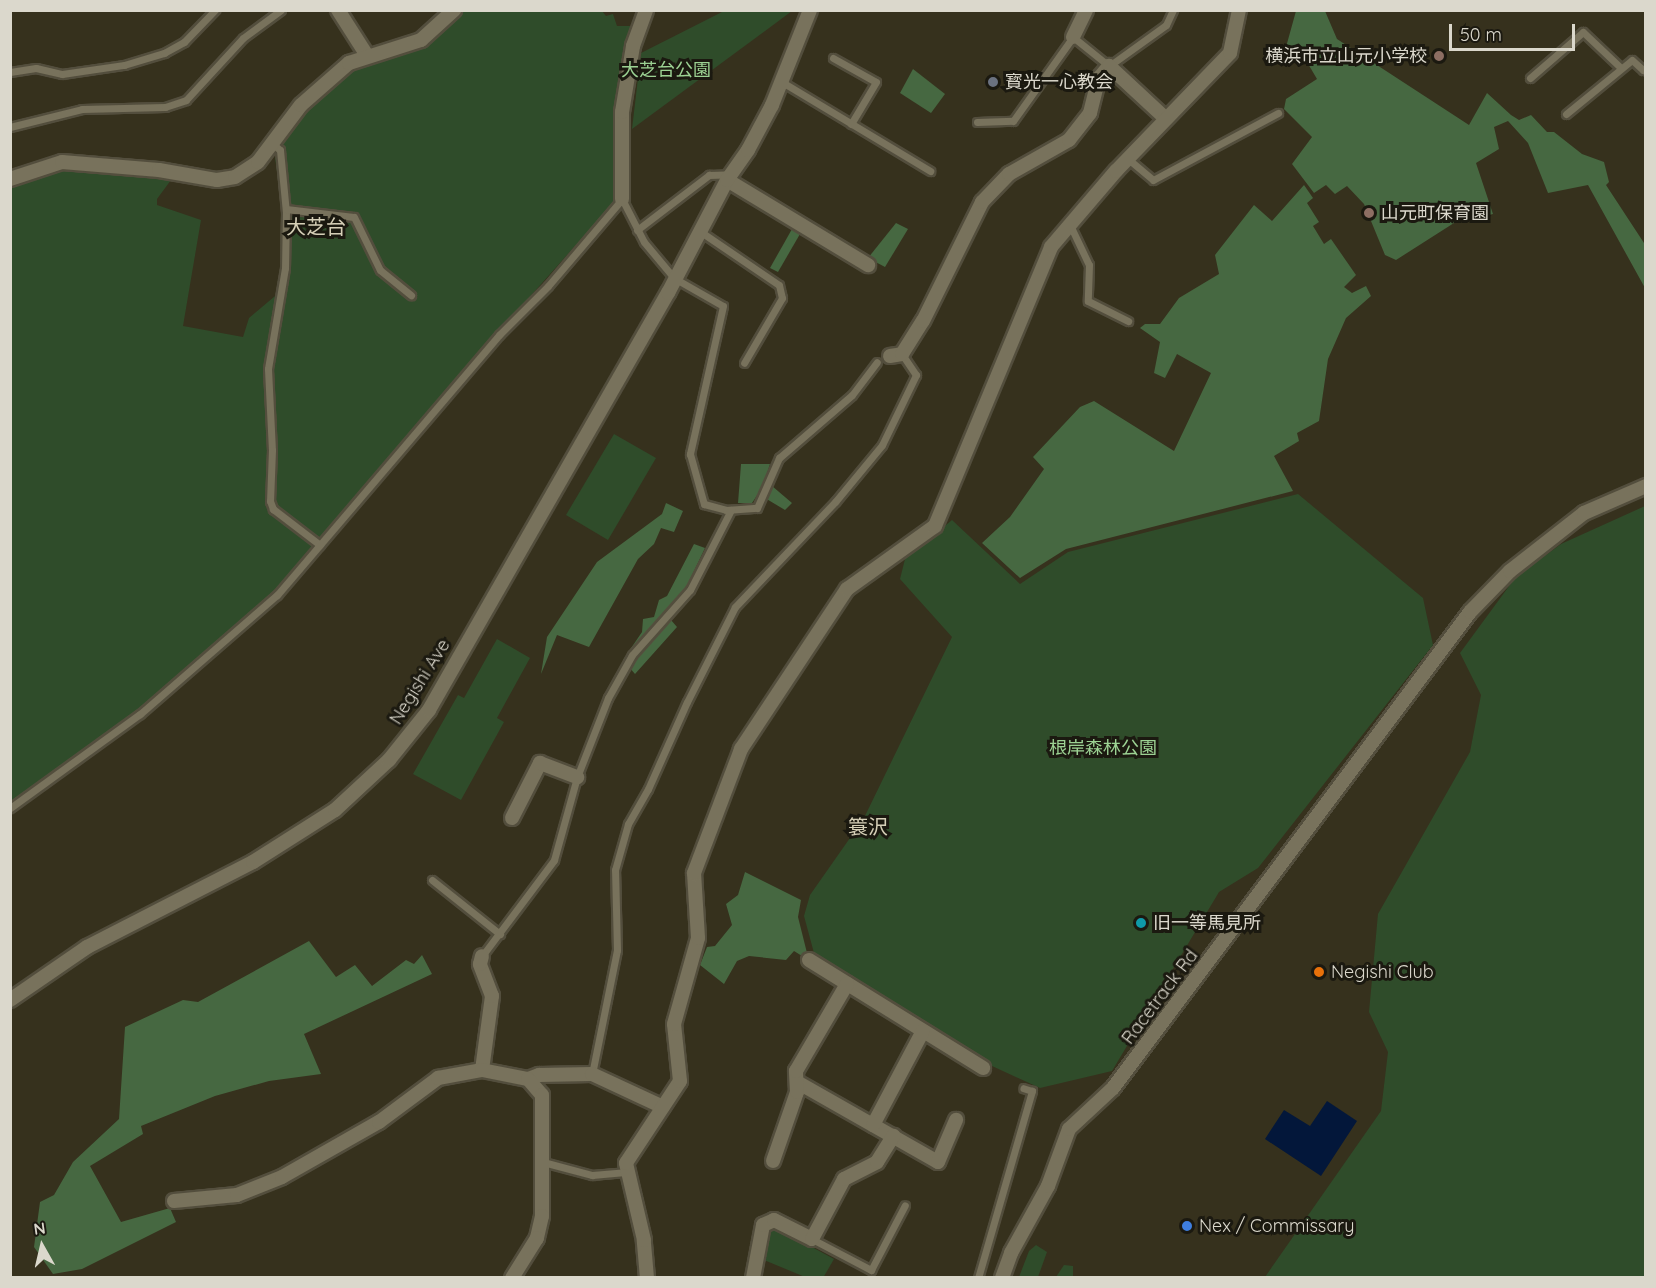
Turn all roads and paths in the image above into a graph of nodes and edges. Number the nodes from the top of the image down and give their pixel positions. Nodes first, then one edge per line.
1 (215, 10) edge
2 (281, 10) edge
3 (338, 10) edge
4 (454, 10) edge
5 (646, 10) edge
6 (810, 10) edge
7 (1086, 10) edge
8 (1173, 10) edge
9 (1239, 10) edge
10 (1073, 37) junction
11 (366, 54) junction
12 (833, 58) dead end
13 (1109, 66) junction
14 (1621, 68) junction
15 (1646, 68) edge
16 (10, 72) edge
17 (1530, 78) dead end
18 (782, 82) junction
19 (1278, 113) dead end
20 (1566, 114) dead end
21 (1165, 118) junction
22 (977, 122) dead end
23 (851, 124) junction
24 (10, 127) edge
25 (273, 144) junction
26 (1127, 158) junction
27 (930, 171) dead end
28 (730, 177) junction
29 (10, 179) edge
30 (622, 199) junction
31 (286, 209) junction
32 (1070, 225) junction
33 (637, 230) junction
34 (701, 232) junction
35 (867, 265) dead end
36 (674, 279) junction
37 (411, 295) dead end
38 (1128, 321) dead end
39 (896, 355) joint
40 (877, 362) dead end
41 (744, 363) dead end
42 (1646, 486) edge
43 (731, 510) junction
44 (320, 545) junction
45 (577, 777) junction
46 (10, 808) edge
47 (512, 818) dead end
48 (432, 880) dead end
49 (500, 934) junction
50 (482, 956) joint
51 (809, 960) dead end
52 (847, 984) junction
53 (10, 1000) edge
54 (923, 1031) junction
55 (983, 1068) dead end
56 (482, 1070) junction
57 (592, 1074) junction
58 (528, 1079) junction
59 (797, 1082) junction
60 (1023, 1088) dead end
61 (663, 1107) junction
62 (956, 1120) dead end
63 (873, 1125) junction
64 (893, 1136) junction
65 (772, 1161) dead end
66 (543, 1162) junction
67 (628, 1172) junction
68 (174, 1201) dead end
69 (905, 1205) dead end
70 (812, 1239) junction
71 (512, 1278) edge
72 (647, 1278) edge
73 (753, 1278) edge
74 (978, 1278) edge
75 (1002, 1278) edge

1 - 16 lane
2 - 24 lane
3 - 11 street
4 - 11 street
5 - 30 street
6 - 18 street, Negishi Ave
7 - 10 street
8 - 13 lane
9 - 21 street
10 - 13 lane
10 - 22 lane
11 - 25 street
12 - 23 lane
13 - 21 street
13 - 39 street
14 - 15 lane
14 - 17 lane
14 - 20 lane
18 - 23 lane
18 - 28 street, Negishi Ave
19 - 26 lane
21 - 26 street
23 - 27 lane
25 - 29 street
25 - 31 lane
26 - 32 street
28 - 33 lane
28 - 34 street, Negishi Ave
28 - 35 street
30 - 33 lane
30 - 44 lane
31 - 37 lane
31 - 44 lane
32 - 38 lane
32 - 61 street
33 - 36 lane
34 - 36 street, Negishi Ave
34 - 41 lane
36 - 43 lane
36 - 53 street, Negishi Ave
39 - 57 lane
40 - 43 lane
42 - 75 street, Racetrack Rd
43 - 45 lane
44 - 46 lane
45 - 47 street
45 - 49 lane
48 - 49 lane
49 - 50 lane
50 - 56 street
51 - 52 street
52 - 54 street
52 - 59 street
54 - 55 street
54 - 63 street
56 - 58 street
56 - 68 street
57 - 58 street
57 - 61 street
58 - 66 street
59 - 63 street
59 - 65 street
60 - 74 lane
61 - 67 street
62 - 64 street
63 - 64 street
64 - 70 street
66 - 67 lane
66 - 71 street
67 - 72 street
69 - 70 lane
70 - 73 street

